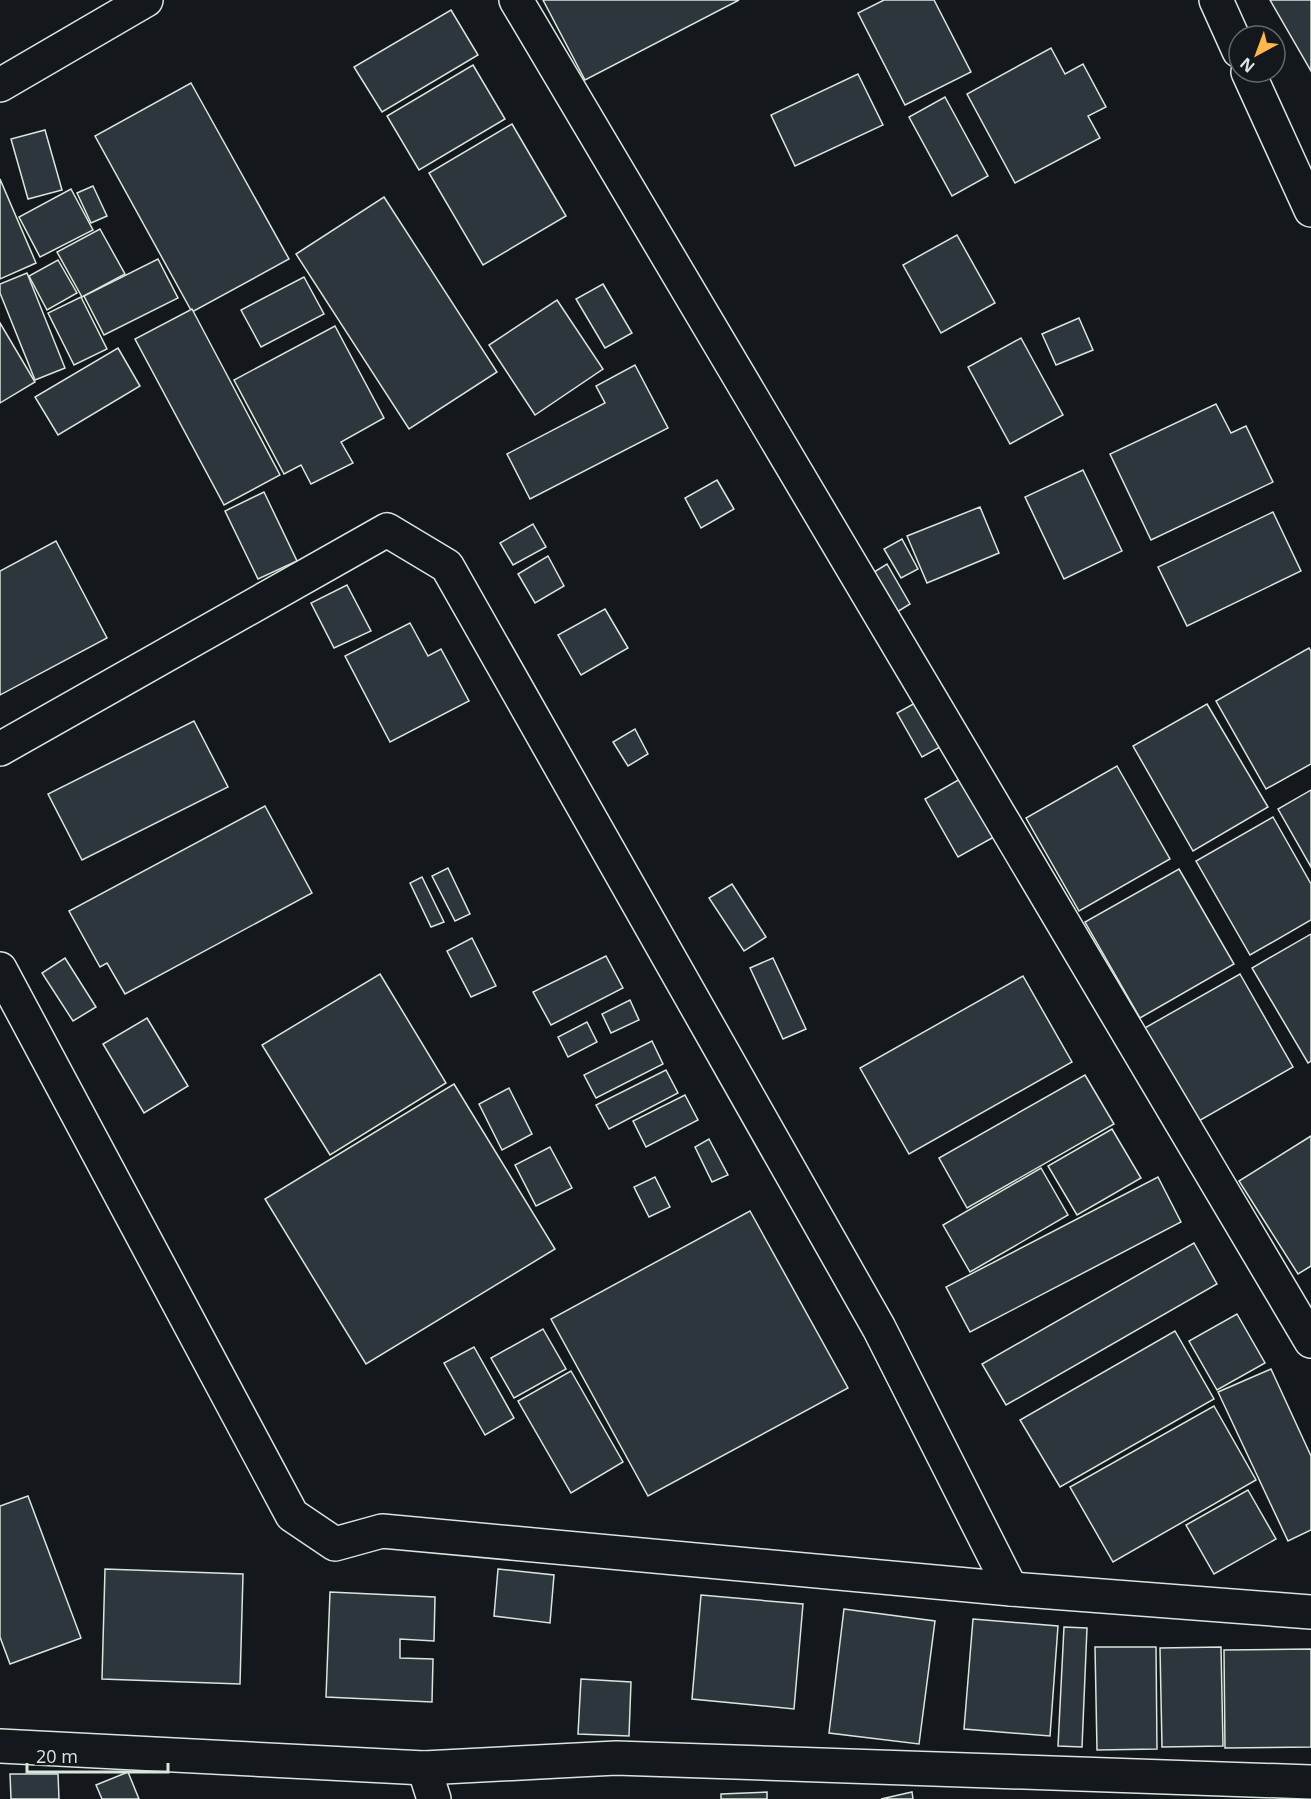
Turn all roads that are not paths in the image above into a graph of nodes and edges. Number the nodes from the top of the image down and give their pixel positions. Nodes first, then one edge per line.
1 (146, 0) edge
2 (516, 0) edge
3 (1216, 0) edge
4 (1227, 24) edge
5 (1253, 84) edge
6 (0, 85) edge
7 (1311, 210) edge
8 (0, 749) edge
9 (0, 969) edge
10 (1311, 1341) edge
11 (1011, 1589) junction
12 (1311, 1612) edge
13 (0, 1746) edge
14 (424, 1767) junction
15 (1311, 1782) edge
16 (434, 1799) edge

1 - 6 street
2 - 10 street
3 - 4 street
5 - 7 street
8 - 11 street
9 - 11 street
11 - 12 street
13 - 14 street
14 - 15 street
14 - 16 street

